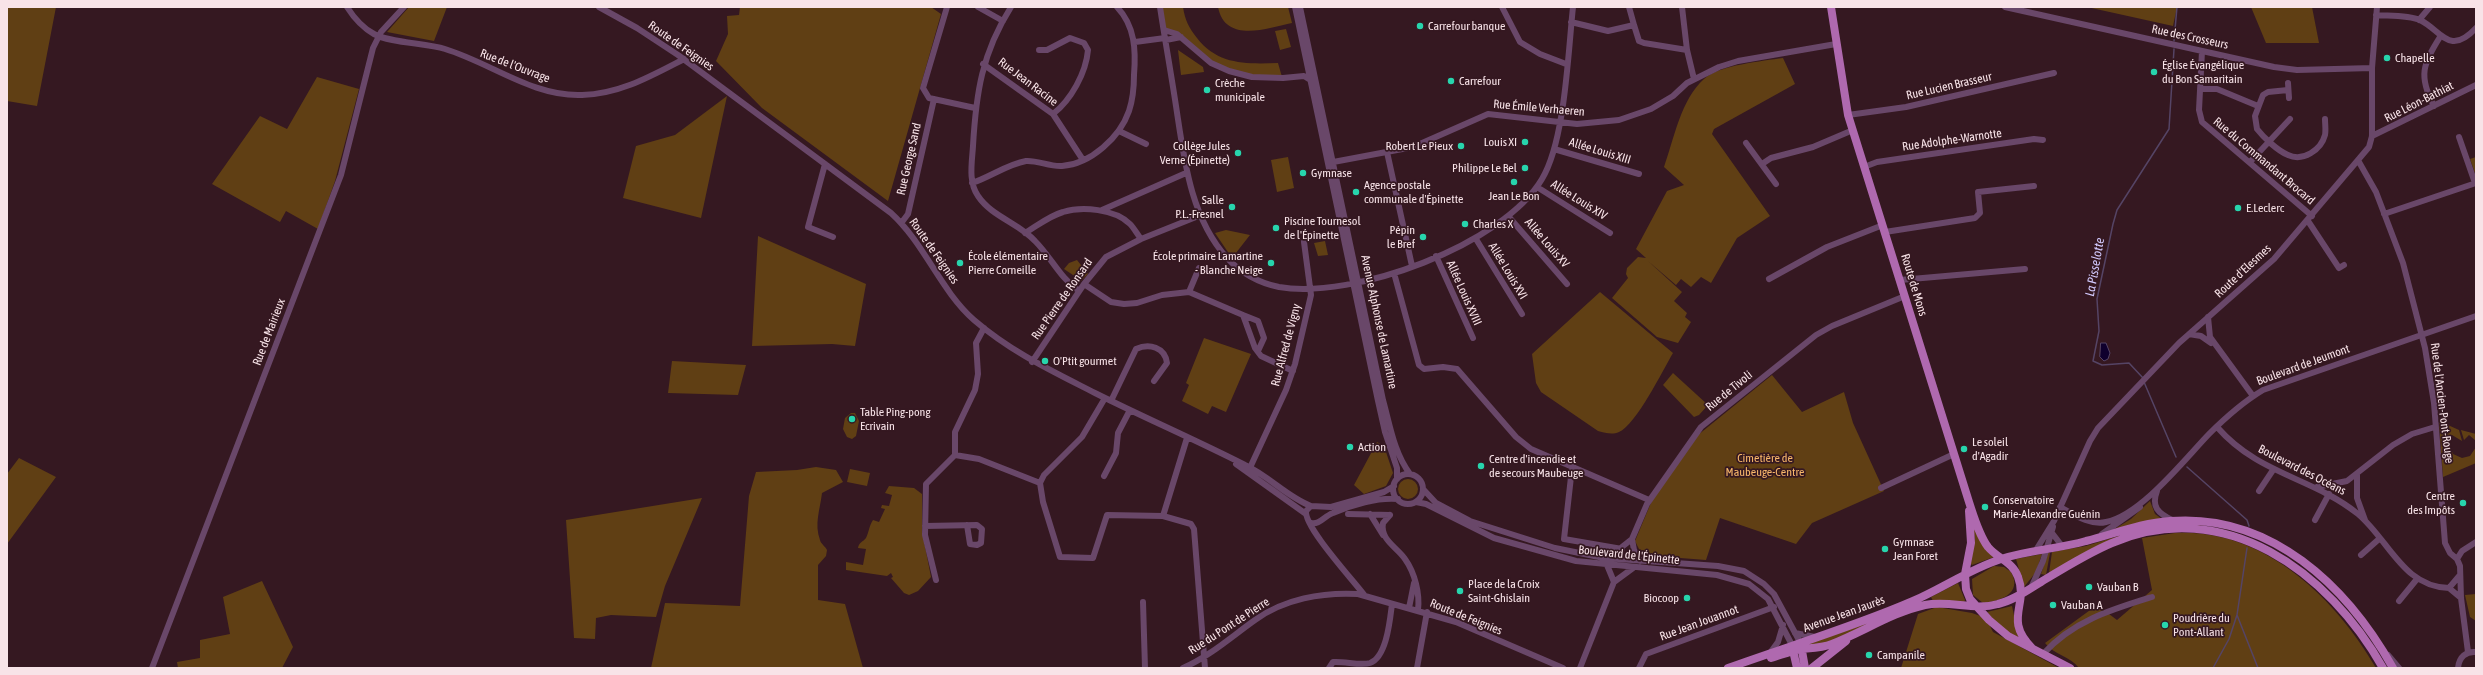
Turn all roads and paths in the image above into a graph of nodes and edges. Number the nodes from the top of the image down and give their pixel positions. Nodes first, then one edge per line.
1 (347, 7) edge
2 (404, 7) edge
3 (600, 7) edge
4 (947, 7) edge
5 (978, 7) edge
6 (1011, 7) edge
7 (1117, 7) edge
8 (1160, 7) edge
9 (1296, 7) edge
10 (1300, 7) edge
11 (1502, 7) edge
12 (1573, 7) edge
13 (1629, 7) edge
14 (1682, 7) edge
15 (1831, 7) edge
16 (2005, 7) edge
17 (2377, 7) edge
18 (2430, 7) edge
19 (2376, 15) junction
20 (2419, 20) junction
21 (1003, 21) junction
22 (1571, 22) junction
23 (1634, 25) junction
24 (2476, 28) edge
25 (379, 36) junction
26 (1181, 37) junction
27 (2440, 37) junction
28 (1166, 38) junction
29 (1135, 42) junction
30 (1836, 44) junction
31 (1039, 50) dead end
32 (1687, 50) junction
33 (2202, 51) junction
34 (684, 59) junction
35 (983, 64) junction
36 (1566, 64) junction
37 (2372, 68) junction
38 (2054, 73) dead end
39 (1694, 79) junction
40 (1310, 80) junction
41 (2288, 83) dead end
42 (1317, 84) junction
43 (2476, 85) edge
44 (2200, 89) junction
45 (2288, 90) junction
46 (2289, 98) dead end
47 (934, 99) junction
48 (2258, 106) junction
49 (2434, 106) junction
50 (975, 108) junction
51 (1053, 114) junction
52 (1848, 116) junction
53 (2290, 119) dead end
54 (2325, 119) dead end
55 (1559, 122) junction
56 (1853, 130) junction
57 (1119, 131) junction
58 (2372, 136) junction
59 (2459, 137) dead end
60 (2043, 140) dead end
61 (2270, 141) junction
62 (1746, 143) dead end
63 (1146, 144) dead end
64 (1554, 149) junction
65 (1387, 152) junction
66 (1083, 160) junction
67 (2250, 162) junction
68 (2359, 162) junction
69 (1330, 163) junction
70 (826, 164) junction
71 (1762, 164) junction
72 (1864, 167) junction
73 (1186, 173) junction
74 (1639, 174) dead end
75 (972, 183) junction
76 (2475, 183) edge
77 (1776, 184) dead end
78 (2034, 186) dead end
79 (1537, 187) junction
80 (1102, 210) junction
81 (2384, 214) junction
82 (1202, 215) junction
83 (1509, 217) junction
84 (2310, 219) junction
85 (902, 222) junction
86 (1884, 228) junction
87 (1025, 233) junction
88 (1610, 233) dead end
89 (833, 237) dead end
90 (1141, 239) junction
91 (1476, 239) junction
92 (1304, 242) dead end
93 (1436, 256) junction
94 (2344, 265) dead end
95 (1412, 266) junction
96 (1198, 268) dead end
97 (2024, 270) dead end
98 (1394, 273) junction
99 (1769, 279) dead end
100 (1900, 280) junction
101 (1357, 282) junction
102 (1084, 284) junction
103 (1567, 284) dead end
104 (1311, 289) junction
105 (1079, 291) junction
106 (1188, 292) junction
107 (1905, 296) junction
108 (1522, 314) dead end
109 (1243, 315) junction
110 (2476, 316) edge
111 (2208, 318) junction
112 (984, 328) junction
113 (2189, 334) junction
114 (2422, 335) junction
115 (1473, 338) dead end
116 (2214, 345) junction
117 (1258, 351) junction
118 (1032, 362) junction
119 (1293, 371) junction
120 (1154, 381) dead end
121 (2253, 396) junction
122 (1108, 399) junction
123 (1130, 410) junction
124 (2217, 427) junction
125 (2435, 427) junction
126 (1187, 438) junction
127 (1954, 454) junction
128 (955, 455) junction
129 (1572, 468) junction
130 (1250, 470) junction
131 (2273, 470) junction
132 (1410, 474) junction
133 (2357, 475) junction
134 (1104, 476) dead end
135 (1397, 480) junction
136 (1040, 483) junction
137 (1394, 486) junction
138 (1881, 488) dead end
139 (2315, 488) junction
140 (1423, 489) junction
141 (2157, 490) junction
142 (2259, 491) dead end
143 (2329, 494) junction
144 (1398, 499) junction
145 (1649, 500) junction
146 (1416, 502) junction
147 (1969, 502) junction
148 (1311, 506) junction
149 (2060, 507) junction
150 (1321, 508) junction
151 (1306, 514) junction
152 (1348, 514) dead end
153 (1370, 514) junction
154 (1163, 516) junction
155 (2172, 520) junction
156 (2315, 520) dead end
157 (2365, 520) junction
158 (1320, 521) junction
159 (1311, 522) junction
160 (2053, 523) junction
161 (967, 525) dead end
162 (925, 526) junction
163 (2052, 533) junction
164 (1385, 537) junction
165 (1320, 539) junction
166 (1632, 539) junction
167 (2095, 539) junction
168 (2380, 540) junction
169 (2476, 542) edge
170 (2062, 546) junction
171 (2047, 548) junction
172 (1622, 549) junction
173 (2036, 550) junction
174 (2361, 555) dead end
175 (1608, 558) junction
176 (2002, 558) junction
177 (2458, 560) junction
178 (1640, 561) junction
179 (1607, 566) junction
180 (1634, 568) junction
181 (1965, 574) junction
182 (2460, 575) junction
183 (2417, 579) junction
184 (936, 580) dead end
185 (1414, 581) junction
186 (1352, 582) junction
187 (1614, 582) junction
188 (2031, 588) junction
189 (2450, 588) junction
190 (1358, 591) junction
191 (1345, 593) junction
192 (2020, 594) junction
193 (2152, 597) dead end
194 (2461, 598) junction
195 (2398, 601) dead end
196 (1143, 602) dead end
197 (1392, 604) junction
198 (1774, 607) junction
199 (1409, 608) junction
200 (1977, 608) junction
201 (1418, 610) junction
202 (1427, 612) junction
203 (1783, 626) junction
204 (1858, 632) junction
205 (1795, 633) junction
206 (1815, 637) junction
207 (1797, 647) junction
208 (2032, 648) junction
209 (2382, 648) junction
210 (2468, 652) junction
211 (2476, 652) edge
212 (1770, 653) junction
213 (2043, 654) junction
214 (1204, 658) junction
215 (1359, 665) edge
216 (1554, 666) edge
217 (2458, 667) edge
218 (152, 668) edge
219 (1145, 668) edge
220 (1183, 668) edge
221 (1205, 668) edge
222 (1329, 668) edge
223 (1417, 668) edge
224 (1562, 668) edge
225 (1580, 668) edge
226 (1639, 668) edge
227 (1728, 668) edge
228 (1742, 668) edge
229 (1797, 668) edge
230 (1805, 668) edge
231 (1812, 668) edge
232 (2070, 668) edge
233 (2383, 668) edge
234 (2393, 668) edge
235 (2399, 668) edge

1 - 25 street, Rue de l'Ouvrage
2 - 25 street, Rue de Mairieux
3 - 34 street, Route de Feignies
4 - 47 street
5 - 21 street
6 - 21 street
7 - 29 street
8 - 28 street
9 - 40 street, Avenue Alphonse de Lamartine
10 - 42 street, Avenue Alphonse de Lamartine
11 - 36 street
12 - 22 street
13 - 23 street
14 - 32 street
15 - 30 main road, Route de Mons
16 - 33 street, Rue des Crosseurs
17 - 19 street, Route d'Elesmes
18 - 20 street
19 - 20 street
19 - 37 street, Route d'Elesmes
20 - 27 street
21 - 35 street
22 - 23 street
22 - 36 street
23 - 32 street
24 - 27 street
25 - 34 street, Rue de l'Ouvrage
25 - 218 street, Rue de Mairieux
26 - 28 street
26 - 28 street
26 - 40 street
27 - 49 street
28 - 29 street
28 - 73 street
29 - 57 street
30 - 39 street, Rue Émile Verhaeren
30 - 52 main road, Route de Mons
31 - 51 street
32 - 39 street
33 - 37 street, Rue des Crosseurs
33 - 44 street, Rue du Commandant Brocard
34 - 70 street, Route de Feignies
35 - 50 street
35 - 51 street, Rue Jean Racine
36 - 55 street
37 - 58 street, Route d'Elesmes
38 - 52 street, Rue Lucien Brasseur
39 - 55 street, Rue Émile Verhaeren
40 - 42 street
40 - 69 street, Avenue Alphonse de Lamartine
41 - 45 street
42 - 69 street, Avenue Alphonse de Lamartine
43 - 49 street, Rue Léon-Bathiat
44 - 48 street
44 - 67 street, Rue du Commandant Brocard
45 - 46 street
45 - 48 street
47 - 50 street
47 - 85 street, Rue George Sand
48 - 61 street
49 - 58 street, Rue Léon-Bathiat
50 - 75 street
51 - 66 street, Rue Jean Racine
52 - 56 main road, Route de Mons
53 - 61 street
54 - 61 street
55 - 64 street
55 - 65 street, Rue Émile Verhaeren
56 - 71 street
56 - 72 main road, Route de Mons
57 - 63 street
57 - 66 street
58 - 68 street, Route d'Elesmes
59 - 76 street
60 - 72 street, Rue Adolphe-Warnotte
61 - 67 street
62 - 71 street
64 - 74 street, Allée Louis XIII
64 - 79 street
65 - 69 street, Rue Émile Verhaeren
65 - 95 street
66 - 75 street
67 - 84 street, Rue du Commandant Brocard
68 - 81 street, Rue de l'Ancien-Pont-Rouge
68 - 84 street, Route d'Elesmes
69 - 101 street, Avenue Alphonse de Lamartine
70 - 85 street, Route de Feignies
70 - 89 street
71 - 77 street
72 - 86 main road, Route de Mons
73 - 80 street
73 - 82 street
75 - 87 street
76 - 81 street
78 - 86 street
79 - 83 street
79 - 88 street, Allée Louis XIV
80 - 87 street
80 - 90 street
81 - 114 street, Rue de l'Ancien-Pont-Rouge
82 - 90 street, Rue Pierre de Ronsard
82 - 104 street
83 - 91 street
83 - 103 street, Allée Louis XV
84 - 94 street, Rue du Commandant Brocard
84 - 111 street, Route d'Elesmes
85 - 112 street, Route de Feignies
86 - 99 street
86 - 100 main road, Route de Mons
87 - 105 street
90 - 102 street, Rue Pierre de Ronsard
91 - 93 street
91 - 108 street, Allée Louis XVI
92 - 104 street, Rue Alfred de Vigny
93 - 95 street
93 - 115 street, Allée Louis XVIII
95 - 98 street
96 - 106 street
97 - 100 street
98 - 101 street
98 - 129 street
100 - 107 main road, Route de Mons
101 - 104 street
101 - 132 street, Avenue Alphonse de Lamartine
101 - 135 street, Avenue Alphonse de Lamartine
102 - 105 street, Rue Pierre de Ronsard
102 - 106 street
104 - 119 street, Rue Alfred de Vigny
105 - 118 street, Rue Pierre de Ronsard
106 - 109 street
107 - 127 main road, Route de Mons
107 - 145 street, Rue de Tivoli
109 - 117 street
109 - 117 street
110 - 114 street, Boulevard de Jeumont
111 - 113 street, Route d'Elesmes
111 - 116 street
112 - 118 street, Route de Feignies
112 - 128 street
113 - 116 street
113 - 149 street, Route d'Elesmes
114 - 121 street, Boulevard de Jeumont
114 - 125 street, Rue de l'Ancien-Pont-Rouge
116 - 121 street
117 - 119 street
118 - 122 street, Route de Feignies
119 - 130 street, Rue Alfred de Vigny
120 - 122 street
121 - 124 street, Boulevard de Jeumont
122 - 123 street, Route de Feignies
122 - 136 street
123 - 126 street, Route de Feignies
123 - 134 street
124 - 131 street, Boulevard des Océans
124 - 141 street, Boulevard de Jeumont
125 - 133 street
125 - 177 street, Rue de l'Ancien-Pont-Rouge
126 - 130 street, Route de Feignies
126 - 154 street
127 - 138 street
127 - 147 main road, Route de Mons
128 - 136 street
128 - 162 street
129 - 145 street
129 - 172 street
130 - 148 street, Route de Feignies
130 - 151 street, Route de Feignies
131 - 139 street, Boulevard des Océans
131 - 142 street
132 - 135 street
132 - 140 street
133 - 139 street
133 - 157 street
135 - 137 street
136 - 154 street
137 - 144 street
137 - 150 street
139 - 143 street, Boulevard des Océans
140 - 146 street
140 - 175 street, Boulevard de l'Épinette
141 - 149 street, Boulevard de Jeumont
141 - 155 street
141 - 167 street
143 - 156 street
143 - 157 street, Boulevard des Océans
144 - 146 street
144 - 158 street
145 - 166 street, Rue de Tivoli
146 - 179 street, Boulevard de l'Épinette
147 - 176 main road, Route de Mons
147 - 181 main road
148 - 150 street, Route de Feignies
148 - 151 street
149 - 160 street, Route d'Elesmes
150 - 158 street
151 - 159 street
152 - 153 street
153 - 164 street
153 - 164 street
154 - 214 street
155 - 167 main road
155 - 209 main road
157 - 168 street, Boulevard des Océans
158 - 159 street
158 - 165 street
159 - 165 street
160 - 163 street
160 - 173 street
161 - 162 street
162 - 184 street
163 - 170 street
163 - 171 street
164 - 185 street
165 - 186 street
166 - 172 street
166 - 178 street
167 - 170 main road
168 - 174 street
168 - 183 street, Boulevard des Océans
169 - 177 street
170 - 171 main road
171 - 173 main road
171 - 188 street
172 - 175 street
173 - 176 main road
175 - 178 street, Boulevard de l'Épinette
176 - 181 main road
176 - 192 main road
177 - 182 street
178 - 205 street, Boulevard de l'Épinette
179 - 180 street, Boulevard de l'Épinette
179 - 187 street
180 - 187 street
180 - 198 street, Boulevard de l'Épinette
181 - 200 main road
181 - 206 main road, Avenue Jean Jaurès
182 - 189 street
182 - 194 street
183 - 189 street, Boulevard des Océans
183 - 195 street
185 - 199 street
185 - 201 street
186 - 190 street
186 - 191 street
187 - 225 street
188 - 192 main road
188 - 233 main road
189 - 194 street
190 - 191 street, Rue du Pont de Pierre
190 - 197 street, Route de Feignies
191 - 214 street, Rue du Pont de Pierre
192 - 200 main road
192 - 208 main road
193 - 213 street
194 - 210 street
196 - 219 street
197 - 199 street, Route de Feignies
197 - 215 street
198 - 203 street, Boulevard de l'Épinette
198 - 226 street, Rue Jean Jouannot
199 - 201 street, Route de Feignies
200 - 204 main road, Avenue Jean Jaurès
200 - 208 main road
201 - 202 street, Route de Feignies
202 - 216 street, Route de Feignies
202 - 223 street
203 - 207 street, Boulevard de l'Épinette
203 - 212 street
204 - 207 main road, Avenue Jean Jaurès
204 - 231 main road
205 - 206 street
205 - 207 street, Boulevard de l'Épinette
206 - 207 main road, Avenue Jean Jaurès
207 - 212 main road, Avenue Jean Jaurès
207 - 228 main road, Avenue Jean Jaurès
207 - 229 main road
207 - 230 main road
208 - 213 main road
209 - 234 main road
209 - 235 street
210 - 211 street
210 - 217 street
212 - 227 main road, Avenue Jean Jaurès
213 - 232 main road
214 - 220 street, Rue du Pont de Pierre
214 - 221 street
215 - 222 street
216 - 224 street, Route de Feignies

